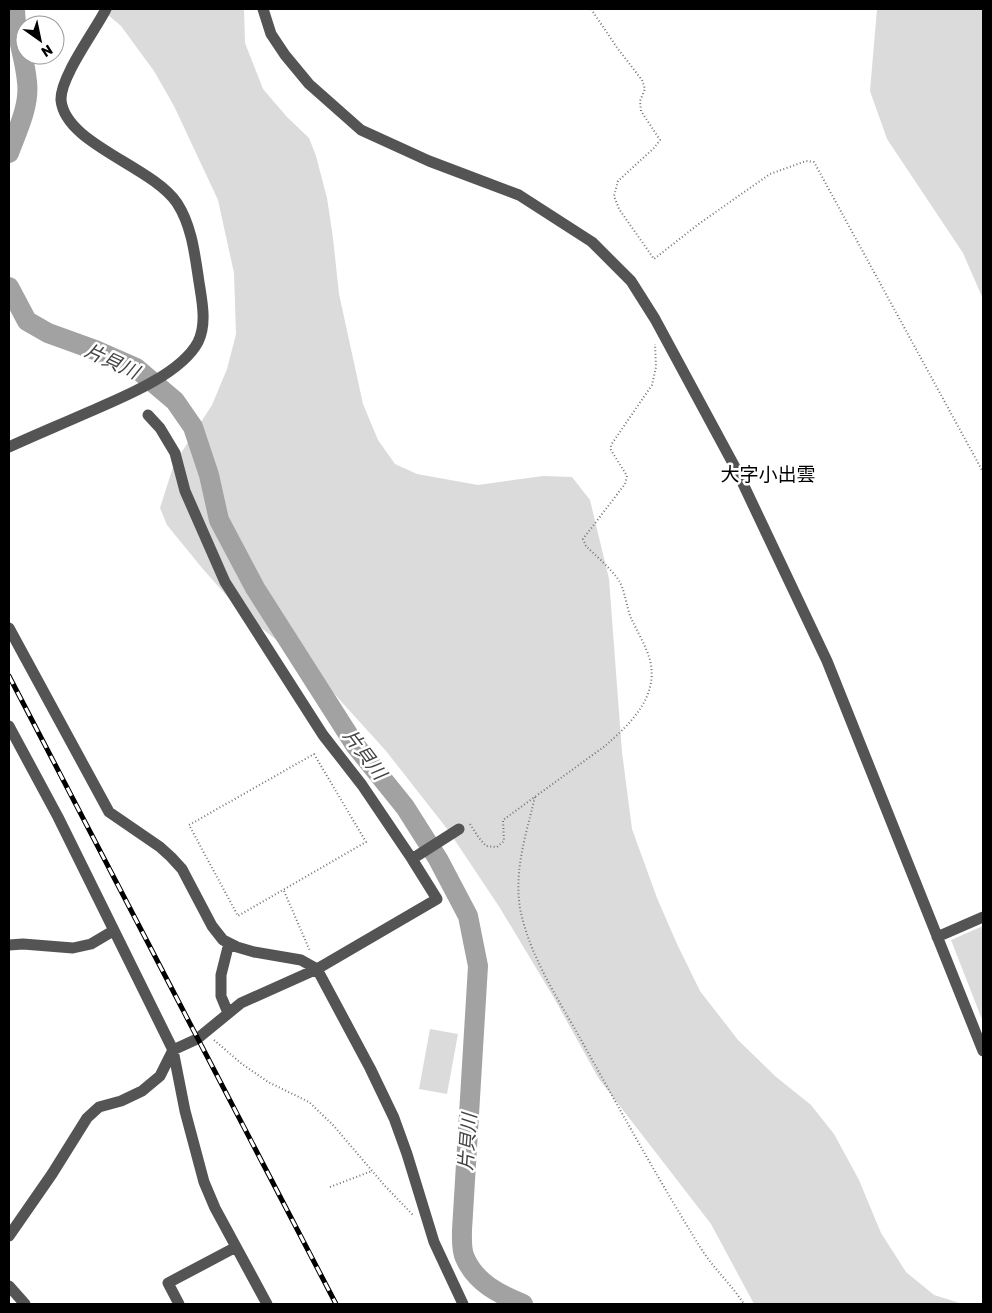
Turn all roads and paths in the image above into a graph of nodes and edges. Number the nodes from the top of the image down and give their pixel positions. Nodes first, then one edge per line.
1 (106, 9) edge
2 (263, 9) edge
3 (591, 9) edge
4 (655, 338) dead end
5 (148, 415) dead end
6 (9, 446) edge
7 (982, 472) edge
8 (9, 628) edge
9 (9, 726) edge
10 (536, 796) junction
11 (459, 829) joint
12 (412, 859) junction
13 (284, 890) junction
14 (983, 918) edge
15 (113, 931) junction
16 (938, 937) junction
17 (229, 943) junction
18 (9, 945) edge
19 (310, 952) dead end
20 (318, 969) junction
21 (228, 1013) junction
22 (205, 1032) junction
23 (172, 1050) junction
24 (983, 1051) edge
25 (372, 1171) junction
26 (330, 1187) dead end
27 (426, 1215) junction
28 (9, 1236) edge
29 (236, 1247) junction
30 (9, 1286) edge
31 (25, 1304) edge
32 (180, 1304) edge
33 (267, 1304) edge
34 (463, 1304) edge
35 (744, 1304) edge

1 - 6 street
2 - 16 street
3 - 7 path
4 - 10 path
5 - 12 street
8 - 17 street
9 - 15 street
10 - 11 path
10 - 35 path
11 - 12 street
12 - 20 street
13 - 13 path
13 - 19 path
14 - 16 street
15 - 18 street
15 - 23 street
16 - 24 street
17 - 20 street
17 - 21 street
20 - 21 street
20 - 27 street
21 - 22 street
22 - 23 street
22 - 25 path
23 - 28 street
23 - 29 street
25 - 26 path
25 - 27 path
27 - 34 street
29 - 32 street
29 - 33 street
30 - 31 street

